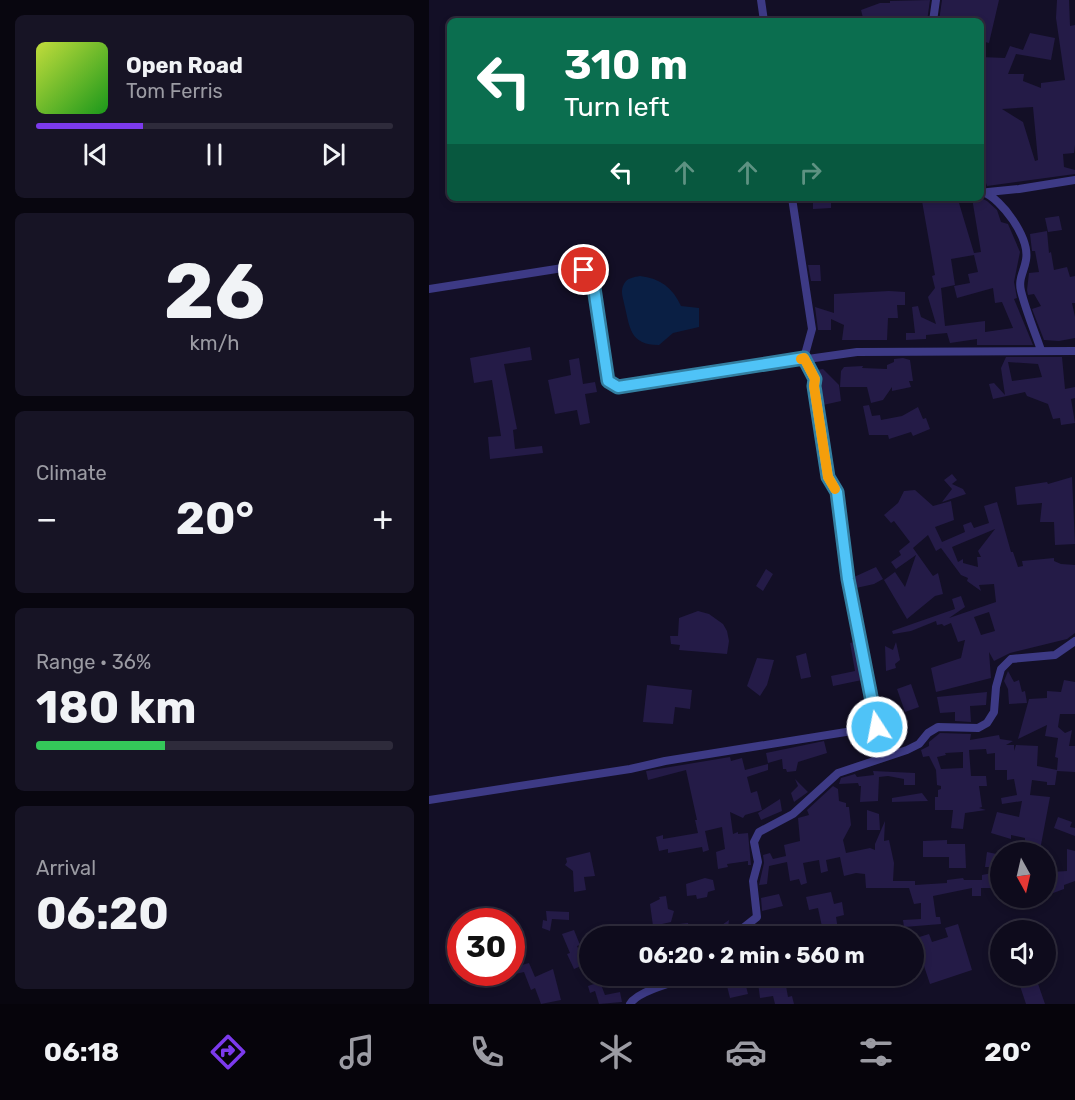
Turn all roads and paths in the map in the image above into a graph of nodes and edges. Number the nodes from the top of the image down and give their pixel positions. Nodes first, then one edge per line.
1 (761, 0) edge
2 (936, 0) edge
3 (764, 18) edge
4 (933, 18) edge
5 (1075, 180) edge
6 (984, 189) edge
7 (984, 190) edge
8 (792, 201) edge
9 (429, 289) edge
10 (1041, 350) junction
11 (1075, 351) edge
12 (804, 358) junction
13 (1075, 641) edge
14 (429, 800) edge
15 (746, 926) edge
16 (665, 986) edge
17 (630, 1004) edge

1 - 3 street
2 - 4 street
5 - 6 street
7 - 10 street
8 - 12 street
9 - 12 street
10 - 11 street
10 - 12 street
12 - 14 street
13 - 15 street
16 - 17 street

